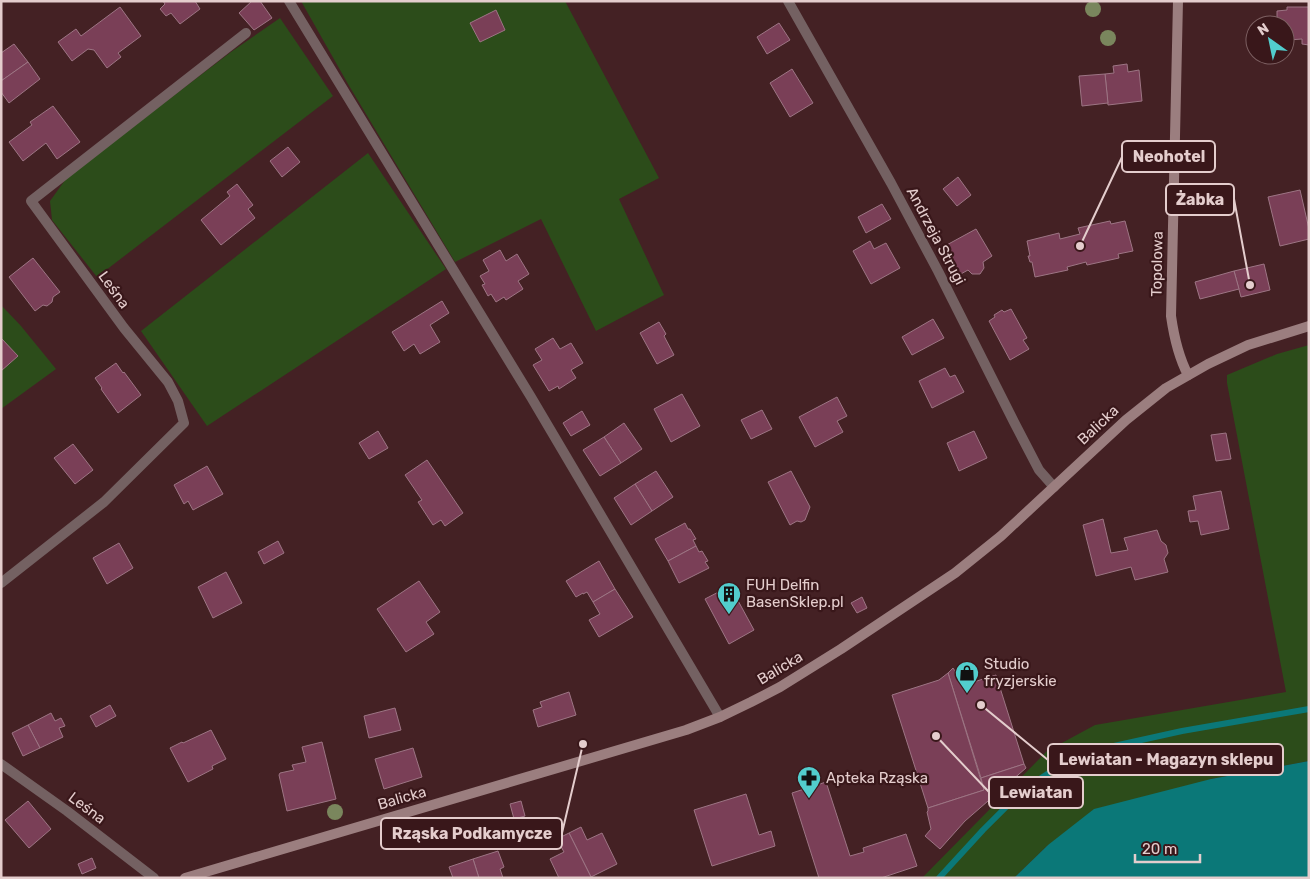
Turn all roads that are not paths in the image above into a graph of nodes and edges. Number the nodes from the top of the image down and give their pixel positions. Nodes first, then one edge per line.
1 (289, 1) edge
2 (788, 1) edge
3 (1178, 1) edge
4 (246, 33) dead end
5 (1309, 326) edge
6 (1188, 375) junction
7 (1054, 487) junction
8 (1, 583) edge
9 (720, 717) junction
10 (1, 764) edge
11 (154, 878) edge
12 (185, 878) edge

1 - 9 street
2 - 7 street, Andrzeja Strugi
3 - 6 street, Topolowa
4 - 8 street, Leśna
5 - 6 street, Balicka
6 - 7 street, Balicka
7 - 9 street, Balicka
9 - 12 street, Balicka
10 - 11 street, Leśna

